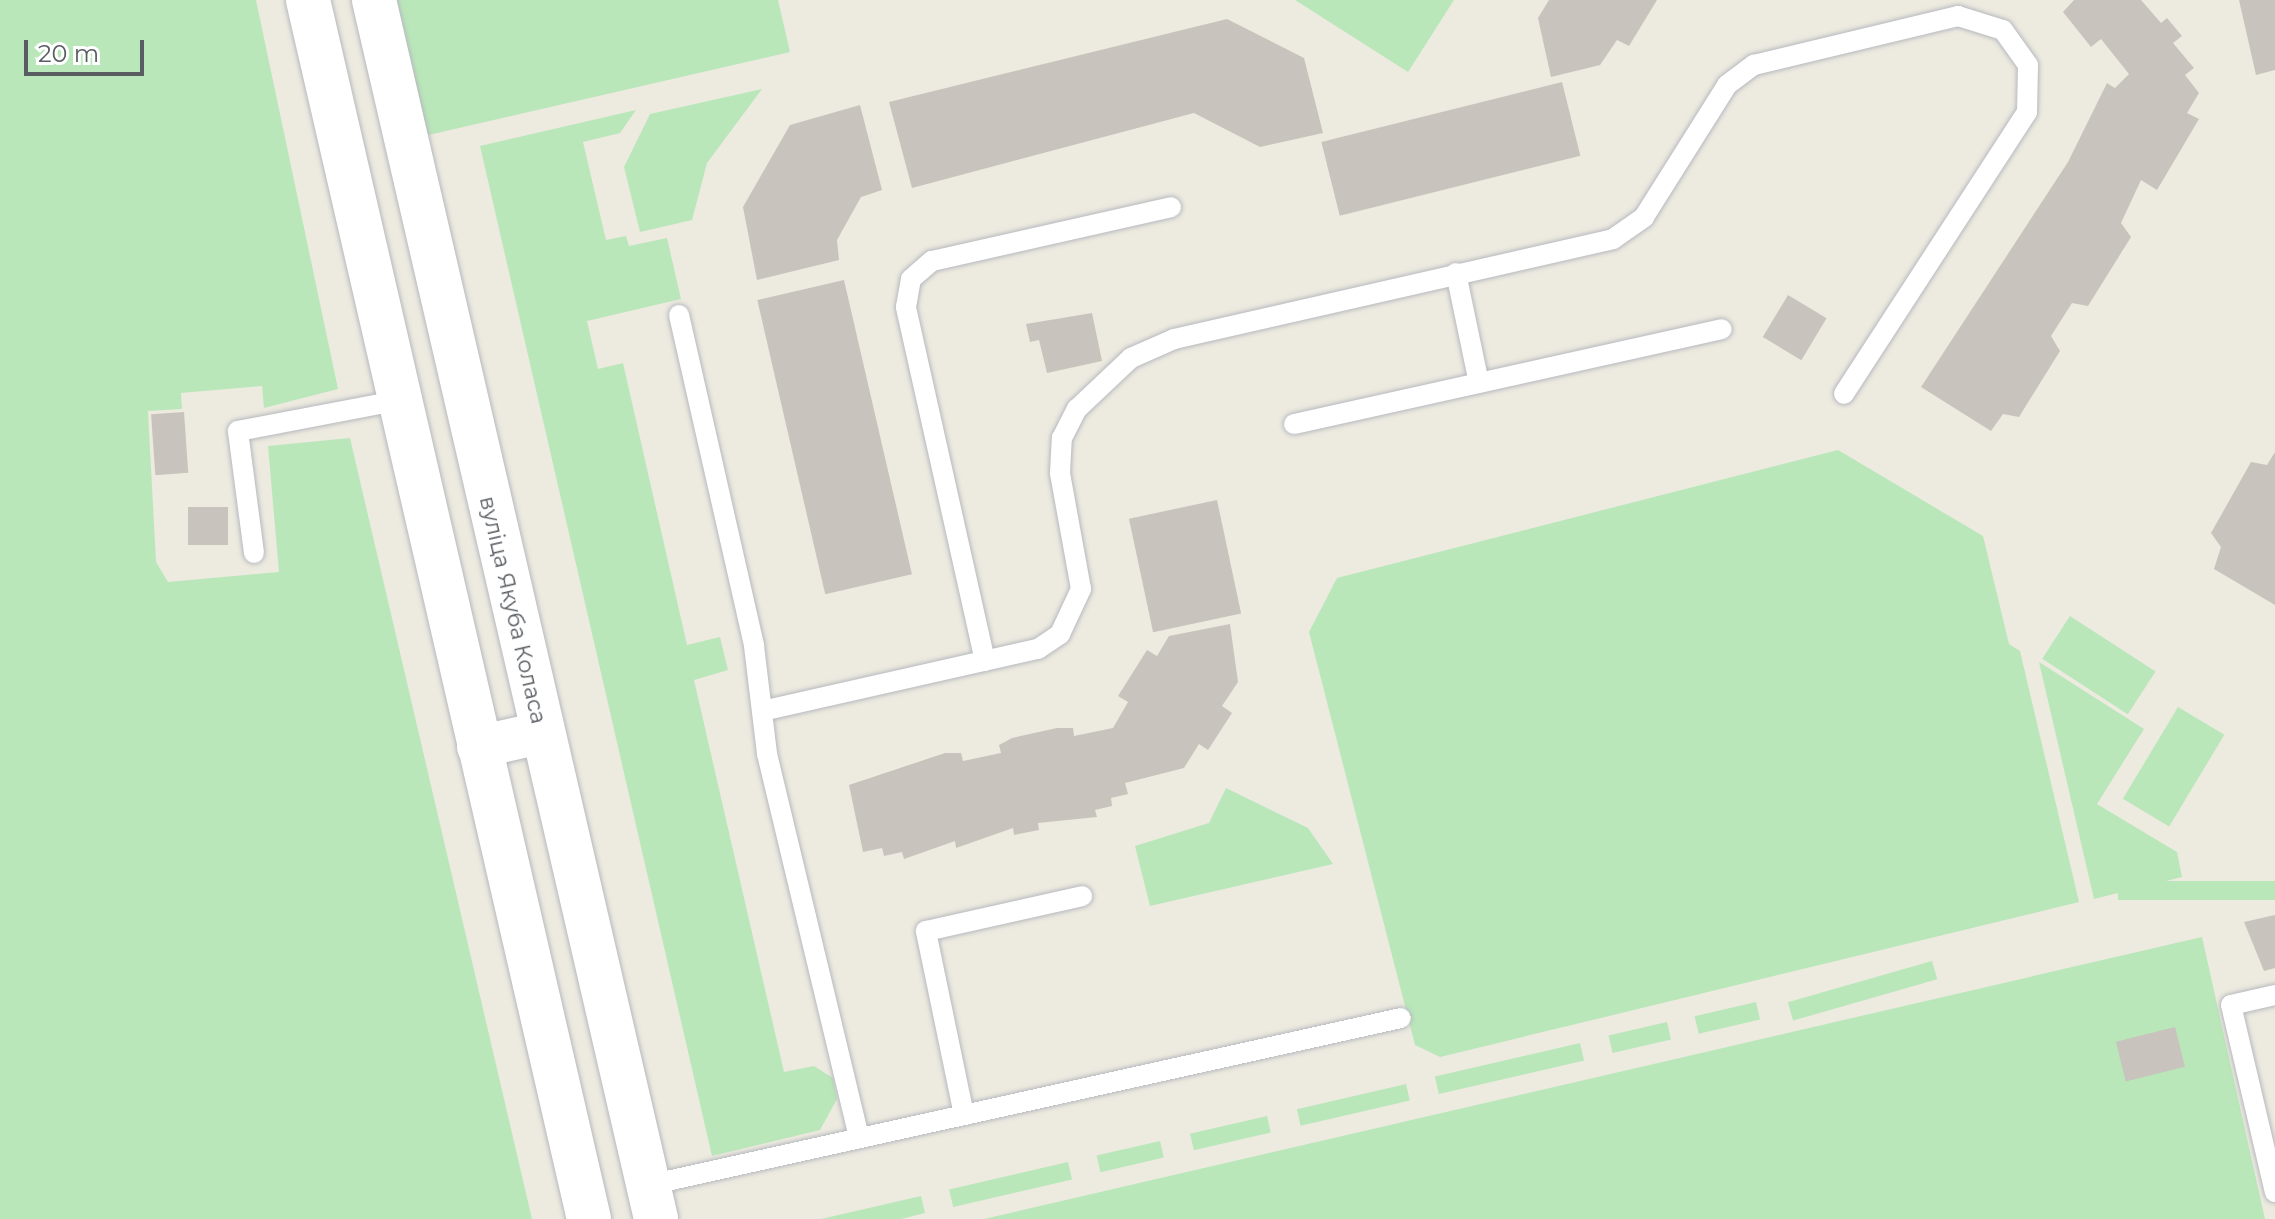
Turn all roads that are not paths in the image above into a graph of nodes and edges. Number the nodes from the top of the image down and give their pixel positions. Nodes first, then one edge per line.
1 (308, 0) edge
2 (374, 0) edge
3 (1171, 207) dead end
4 (1456, 273) junction
5 (679, 315) dead end
6 (1722, 329) dead end
7 (1479, 383) junction
8 (1844, 394) dead end
9 (400, 400) junction
10 (1294, 424) dead end
11 (254, 553) dead end
12 (985, 661) junction
13 (762, 711) junction
14 (540, 733) junction
15 (478, 747) junction
16 (1082, 896) dead end
17 (2275, 995) edge
18 (1401, 1018) dead end
19 (964, 1115) junction
20 (859, 1138) junction
21 (2275, 1192) edge
22 (653, 1202) edge
23 (589, 1219) edge

1 - 9 street
2 - 14 street, вуліца Якуба Коласа
3 - 12 lane
4 - 7 lane
4 - 8 lane
4 - 12 lane
5 - 13 lane
6 - 7 lane
7 - 10 lane
9 - 11 lane
9 - 15 street
12 - 13 lane
13 - 20 lane
14 - 15 street
14 - 22 street, вуліца Якуба Коласа
15 - 23 street
16 - 19 lane
17 - 21 lane
18 - 19 lane
19 - 20 lane
20 - 22 lane

